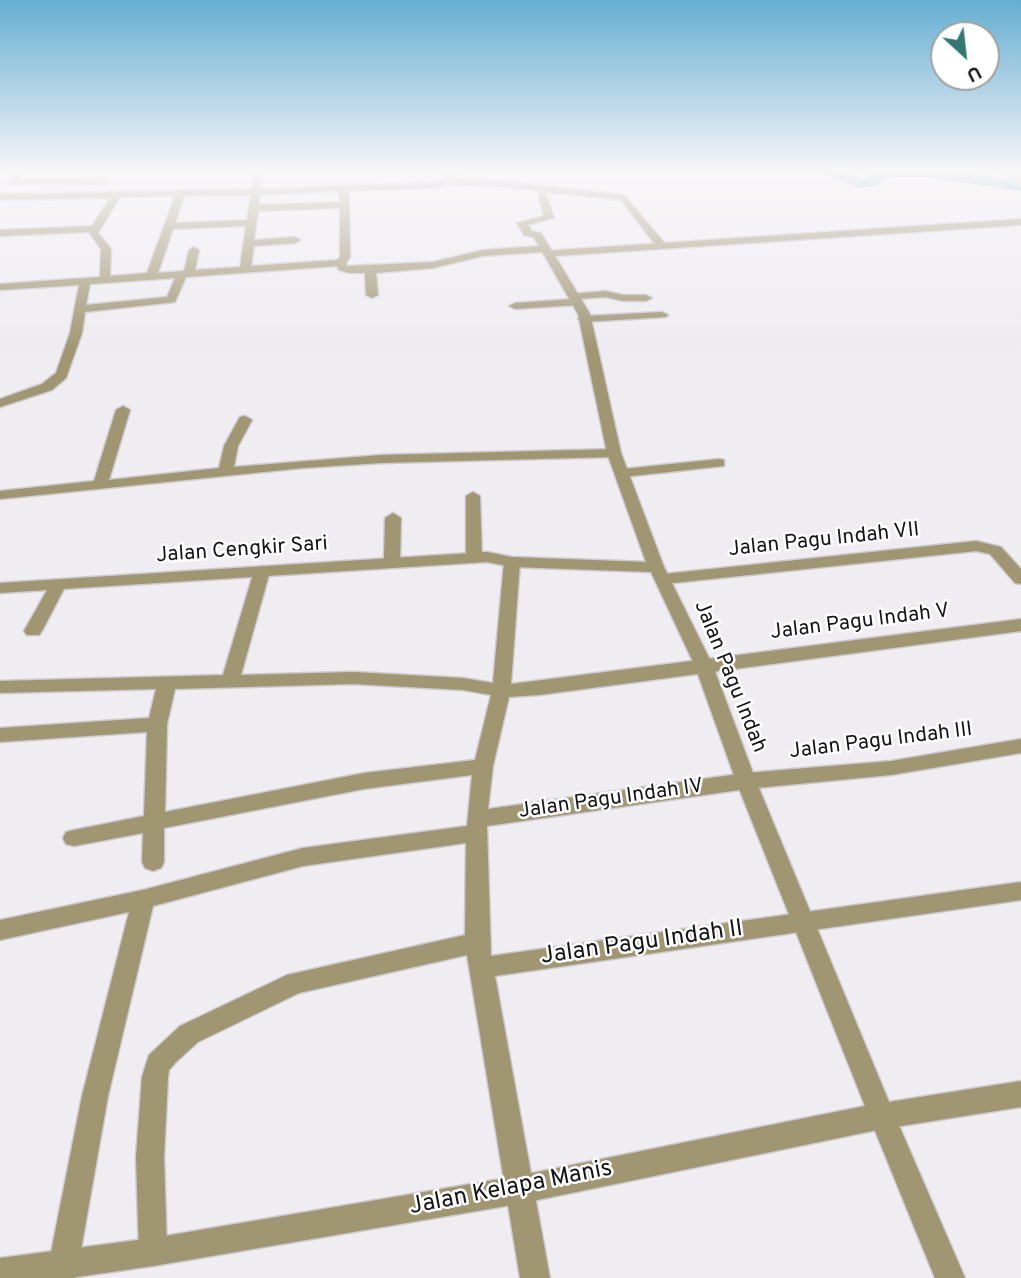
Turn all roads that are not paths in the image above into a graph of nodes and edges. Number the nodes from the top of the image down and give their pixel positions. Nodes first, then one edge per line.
1 (56, 231) edge
2 (94, 231) edge
3 (167, 231) edge
4 (249, 231) edge
5 (344, 231) edge
6 (526, 231) edge
7 (650, 231) edge
8 (892, 231) edge
9 (0, 233) edge
10 (295, 240) dead end
11 (247, 243) junction
12 (662, 246) junction
13 (194, 250) dead end
14 (546, 251) junction
15 (342, 262) junction
16 (370, 270) junction
17 (245, 271) junction
18 (186, 274) junction
19 (151, 276) junction
20 (105, 279) junction
21 (85, 280) junction
22 (0, 287) edge
23 (372, 295) dead end
24 (646, 298) dead end
25 (515, 306) dead end
26 (578, 306) junction
27 (81, 309) junction
28 (662, 315) dead end
29 (1, 404) edge
30 (123, 410) dead end
31 (245, 420) dead end
32 (614, 453) junction
33 (719, 463) dead end
34 (226, 471) junction
35 (623, 473) junction
36 (100, 484) junction
37 (0, 495) edge
38 (473, 496) dead end
39 (393, 518) dead end
40 (481, 557) junction
41 (392, 561) junction
42 (512, 562) junction
43 (262, 571) junction
44 (660, 573) junction
45 (1021, 579) edge
46 (58, 585) junction
47 (0, 587) edge
48 (1021, 625) edge
49 (33, 631) dead end
50 (704, 666) junction
51 (230, 682) junction
52 (167, 683) junction
53 (0, 687) edge
54 (502, 691) junction
55 (157, 724) junction
56 (0, 735) edge
57 (1021, 747) edge
58 (483, 766) junction
59 (746, 781) junction
60 (155, 821) junction
61 (477, 827) junction
62 (74, 838) dead end
63 (153, 862) dead end
64 (1021, 891) edge
65 (144, 899) junction
66 (803, 922) junction
67 (0, 930) edge
68 (479, 955) junction
69 (1021, 1094) edge
70 (882, 1116) junction
71 (518, 1190) junction
72 (153, 1252) junction
73 (62, 1270) edge
74 (0, 1273) edge
75 (535, 1278) edge
76 (950, 1278) edge

1 - 9 street
2 - 20 street
3 - 19 street
4 - 11 street
5 - 15 street
6 - 14 street, Jalan Pagu Indah
7 - 12 street
8 - 12 street
10 - 11 street
11 - 17 street
12 - 14 street
13 - 18 street
14 - 16 street
14 - 26 street, Jalan Pagu Indah
15 - 16 street
15 - 17 street
16 - 23 street
17 - 18 street
18 - 19 street
18 - 27 street
19 - 20 street
20 - 21 street
21 - 22 street
21 - 27 street
24 - 26 street
25 - 26 street
26 - 28 street
26 - 32 street, Jalan Pagu Indah
27 - 29 street
30 - 36 street
31 - 34 street
32 - 34 street
32 - 35 street, Jalan Pagu Indah
33 - 35 street
34 - 36 street
35 - 44 street, Jalan Pagu Indah
36 - 37 street
38 - 40 street
39 - 41 street
40 - 41 street, Jalan Cengkir Sari
40 - 42 street, Jalan Cengkir Sari
41 - 43 street, Jalan Cengkir Sari
42 - 44 street, Jalan Pagu Indah VII
42 - 54 street
43 - 46 street, Jalan Cengkir Sari
43 - 51 street
44 - 45 street, Jalan Pagu Indah VII
44 - 50 street, Jalan Pagu Indah
46 - 47 street, Jalan Cengkir Sari
46 - 49 street
48 - 50 street, Jalan Pagu Indah V
50 - 54 street, Jalan Pagu Indah V
50 - 59 street, Jalan Pagu Indah
51 - 52 street, Jalan Pagu Indah V
51 - 54 street, Jalan Pagu Indah V
52 - 53 street, Jalan Pagu Indah V
52 - 55 street
54 - 58 street
55 - 56 street
55 - 60 street
57 - 59 street, Jalan Pagu Indah III
58 - 60 street
58 - 61 street
59 - 61 street, Jalan Pagu Indah IV
59 - 66 street, Jalan Pagu Indah
60 - 62 street
60 - 63 street
61 - 65 street, Jalan Pagu Indah IV
61 - 68 street
64 - 66 street, Jalan Pagu Indah II
65 - 67 street, Jalan Pagu Indah IV
65 - 73 street
66 - 68 street, Jalan Pagu Indah II
66 - 70 street, Jalan Pagu Indah
68 - 71 street
68 - 72 street, Jalan Pagu Indah II
69 - 70 street, Jalan Kelapa Manis
70 - 71 street, Jalan Kelapa Manis
70 - 76 street, Jalan Pagu Indah
71 - 72 street, Jalan Kelapa Manis
71 - 75 street
72 - 73 street, Jalan Kelapa Manis
73 - 74 street, Jalan Kelapa Manis

